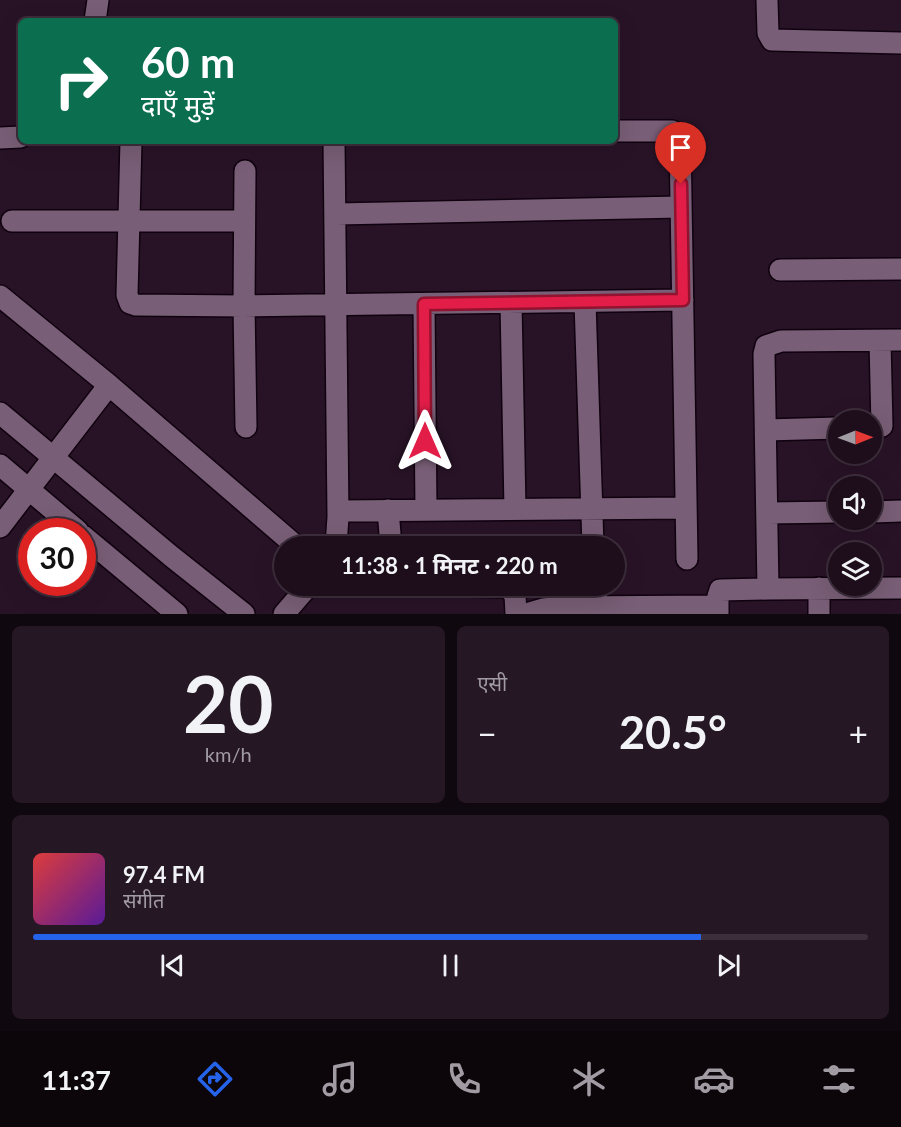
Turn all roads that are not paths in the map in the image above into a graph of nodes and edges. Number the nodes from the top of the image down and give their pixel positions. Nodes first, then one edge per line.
1 (98, 0) edge
2 (767, 0) edge
3 (95, 18) edge
4 (901, 43) edge
5 (618, 131) edge
6 (18, 137) edge
7 (0, 138) edge
8 (131, 144) edge
9 (334, 144) edge
10 (245, 171) dead end
11 (681, 207) junction
12 (336, 214) junction
13 (12, 221) dead end
14 (244, 221) junction
15 (129, 222) junction
16 (901, 269) edge
17 (780, 270) dead end
18 (0, 296) edge
19 (683, 300) junction
20 (585, 302) junction
21 (511, 303) junction
22 (424, 304) junction
23 (337, 305) junction
24 (244, 306) junction
25 (880, 340) junction
26 (901, 340) edge
27 (109, 386) junction
28 (0, 413) edge
29 (885, 426) edge
30 (246, 427) dead end
31 (828, 428) edge
32 (766, 430) junction
33 (53, 458) junction
34 (0, 465) edge
35 (29, 489) junction
36 (591, 508) junction
37 (686, 508) junction
38 (515, 509) junction
39 (388, 510) junction
40 (426, 510) junction
41 (338, 511) junction
42 (901, 511) edge
43 (828, 512) edge
44 (882, 512) edge
45 (767, 513) junction
46 (63, 518) edge
47 (0, 527) edge
48 (284, 536) edge
49 (337, 536) edge
50 (390, 536) edge
51 (592, 536) edge
52 (96, 547) edge
53 (687, 559) dead end
54 (819, 588) junction
55 (901, 588) edge
56 (768, 589) junction
57 (300, 596) edge
58 (515, 596) edge
59 (596, 596) edge
60 (597, 607) junction
61 (634, 610) edge
62 (718, 610) edge
63 (177, 614) edge
64 (244, 614) edge
65 (284, 614) edge
66 (516, 614) edge
67 (526, 614) edge
68 (819, 614) edge

1 - 3 street
2 - 4 street
5 - 11 street
6 - 7 street
8 - 15 street
9 - 12 street
10 - 14 street
11 - 12 street
11 - 19 street
12 - 23 street
13 - 15 street
14 - 15 street
14 - 24 street
15 - 24 street
16 - 17 street
18 - 27 street
19 - 20 street
19 - 37 street
20 - 21 street
20 - 36 street
21 - 22 street
21 - 38 street
22 - 23 street
22 - 40 street
23 - 24 street
23 - 41 street
24 - 30 street
25 - 26 street
25 - 29 street
25 - 32 street
27 - 33 street
27 - 48 street
28 - 33 street
31 - 32 street
32 - 45 street
33 - 35 street
33 - 64 street
34 - 35 street
35 - 46 street
35 - 47 street
36 - 37 street
36 - 38 street
36 - 51 street
37 - 53 street
38 - 40 street
39 - 40 street
39 - 41 street
39 - 50 street
41 - 49 street
42 - 44 street
43 - 45 street
45 - 56 street
52 - 63 street
54 - 55 street
54 - 56 street
54 - 68 street
56 - 62 street
57 - 65 street
58 - 66 street
59 - 60 street
60 - 61 street
60 - 67 street
61 - 62 street

